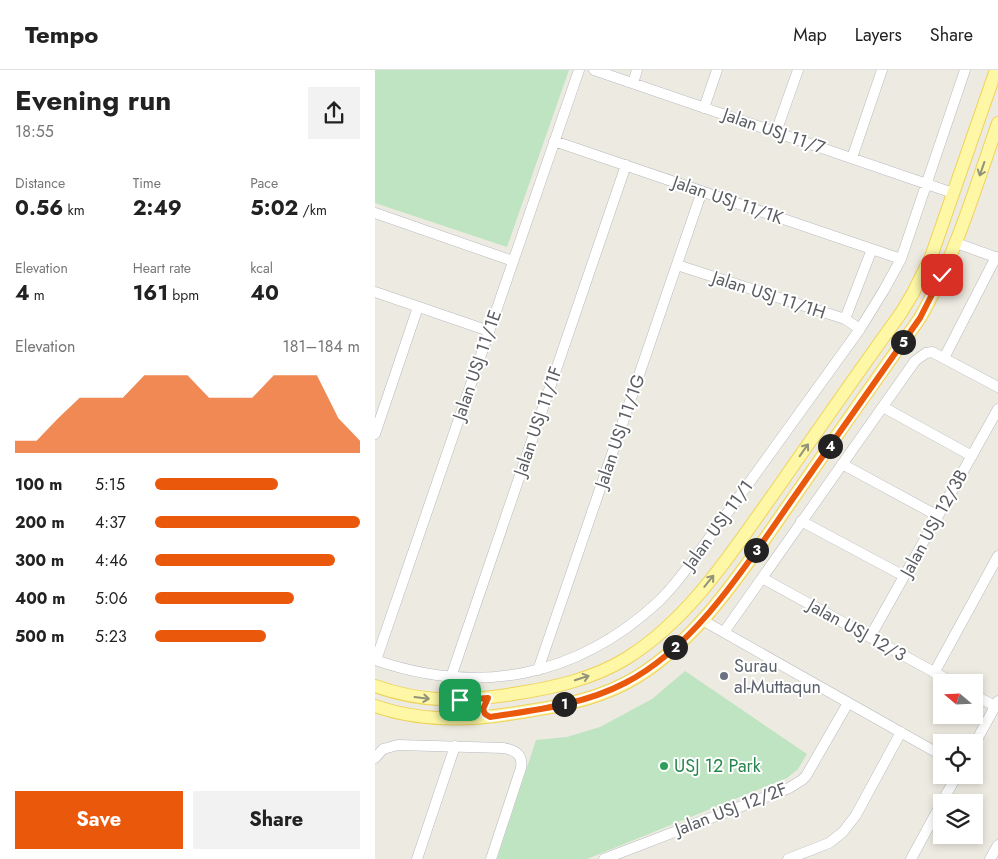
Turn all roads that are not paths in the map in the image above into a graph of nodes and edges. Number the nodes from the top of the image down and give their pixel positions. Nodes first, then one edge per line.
1 (579, 70) edge
2 (594, 70) edge
3 (637, 70) edge
4 (717, 70) edge
5 (798, 70) edge
6 (882, 70) edge
7 (965, 70) edge
8 (996, 70) edge
9 (633, 83) junction
10 (704, 108) junction
11 (998, 123) edge
12 (777, 132) junction
13 (554, 141) junction
14 (851, 158) junction
15 (626, 165) junction
16 (926, 184) junction
17 (702, 191) junction
18 (953, 193) junction
19 (375, 213) edge
20 (956, 243) junction
21 (872, 250) junction
22 (997, 257) edge
23 (901, 259) junction
24 (513, 261) junction
25 (677, 264) junction
26 (375, 292) edge
27 (418, 307) junction
28 (845, 319) junction
29 (859, 329) junction
30 (489, 331) junction
31 (944, 358) junction
32 (998, 388) edge
33 (883, 407) junction
34 (998, 408) edge
35 (375, 434) edge
36 (972, 456) junction
37 (842, 464) junction
38 (938, 516) junction
39 (801, 521) junction
40 (998, 556) edge
41 (904, 576) junction
42 (762, 578) junction
43 (702, 620) junction
44 (724, 632) junction
45 (870, 637) junction
46 (376, 660) edge
47 (538, 670) junction
48 (934, 673) joint
49 (451, 677) junction
50 (375, 686) edge
51 (488, 698) junction
52 (983, 699) edge
53 (848, 703) junction
54 (996, 704) edge
55 (375, 706) edge
56 (490, 717) junction
57 (901, 732) junction
58 (980, 734) edge
59 (455, 746) junction
60 (933, 750) edge
61 (375, 758) edge
62 (933, 819) edge
63 (998, 845) edge
64 (417, 859) edge
65 (491, 859) edge
66 (604, 859) edge
67 (788, 859) edge
68 (911, 859) edge
69 (990, 859) edge

1 - 13 street, Jalan USJ 11/1E
2 - 9 street, Jalan USJ 11/7
3 - 9 street
4 - 10 street
5 - 12 street
6 - 14 street
7 - 16 street, Jalan USJ 11/1
8 - 18 main road
9 - 10 street, Jalan USJ 11/7
10 - 12 street, Jalan USJ 11/7
11 -> 20 main road
12 - 14 street, Jalan USJ 11/7
13 - 15 street, Jalan USJ 11/1K
13 - 24 street, Jalan USJ 11/1E
14 - 16 street, Jalan USJ 11/7
15 - 17 street, Jalan USJ 11/1K
15 - 49 street, Jalan USJ 11/1F
16 - 18 street, Jalan USJ 11/7
16 - 23 street, Jalan USJ 11/1
17 - 21 street, Jalan USJ 11/1K
17 - 25 street, Jalan USJ 11/1G
51 -> 18 main road
19 - 24 street
20 - 22 street
20 - 43 main road
21 - 23 street, Jalan USJ 11/1K
21 - 28 street
22 - 31 street
23 - 29 street, Jalan USJ 11/1
24 - 30 street, Jalan USJ 11/1E
25 - 28 street, Jalan USJ 11/1H
25 - 47 street, Jalan USJ 11/1G
26 - 27 street
27 - 30 street
27 - 35 street
28 - 29 street, Jalan USJ 11/1H
29 - 47 street, Jalan USJ 11/1
30 - 46 street, Jalan USJ 11/1E
31 - 32 street
31 - 33 street
33 - 36 street
33 - 37 street
34 - 36 street, Jalan USJ 12/3B
36 - 38 street, Jalan USJ 12/3B
37 - 38 street
37 - 39 street
38 - 41 street, Jalan USJ 12/3B
39 - 41 street
39 - 42 street
40 - 48 street
41 - 45 street, Jalan USJ 12/3B
42 - 44 street
42 - 45 street, Jalan USJ 12/3
43 - 44 street
43 - 56 main road
44 - 53 street
45 - 48 street, Jalan USJ 12/3
46 - 49 street, Jalan USJ 11/1
47 - 49 street, Jalan USJ 11/1
50 -> 51 main road
51 - 56 main road
52 - 54 street
53 - 57 street
53 - 66 street, Jalan USJ 12/2F
54 - 58 street
55 - 56 main road
57 - 60 street
57 - 67 street
59 - 61 street
59 - 64 street
59 - 65 street
62 - 68 street
63 - 69 street

